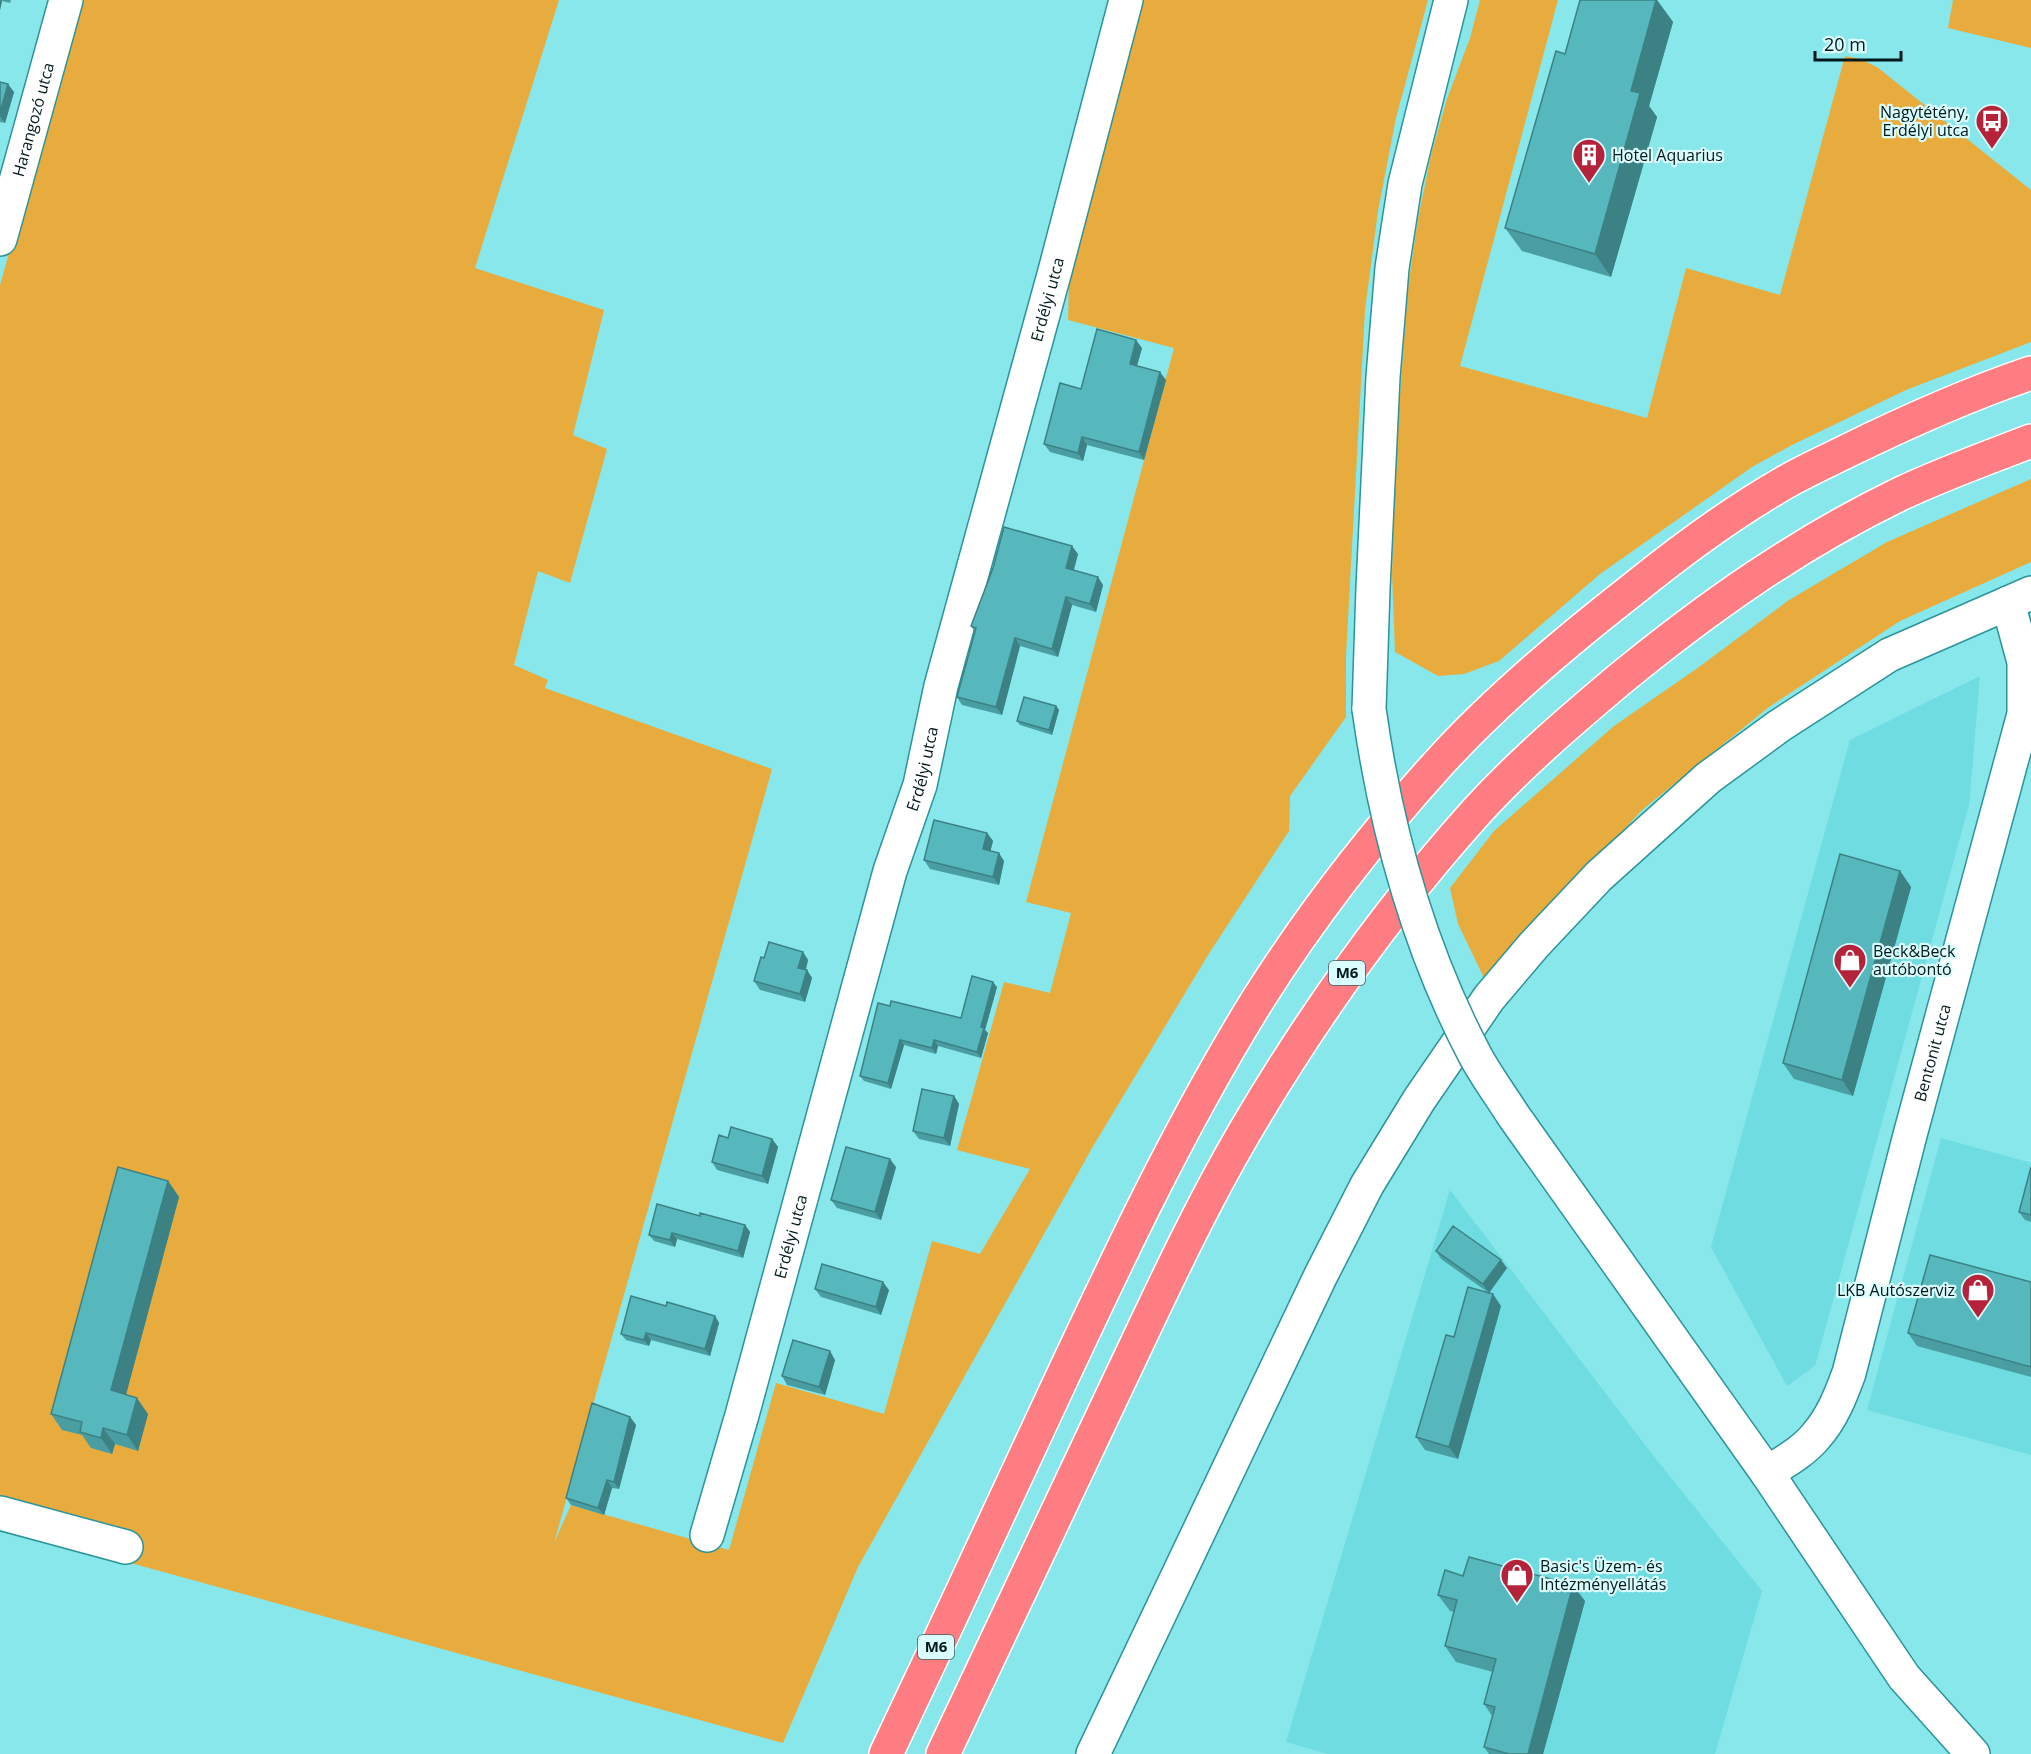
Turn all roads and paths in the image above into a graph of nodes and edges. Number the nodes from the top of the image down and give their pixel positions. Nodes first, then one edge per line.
1 (66, 0) edge
2 (1126, 0) edge
3 (1451, 0) edge
4 (0, 239) edge
5 (2031, 372) edge
6 (2031, 441) edge
7 (2020, 598) edge
8 (1767, 1473) junction
9 (0, 1513) edge
10 (707, 1535) dead end
11 (126, 1547) dead end
12 (1904, 1677) junction
13 (886, 1754) edge
14 (943, 1754) edge
15 (1093, 1754) edge
16 (1941, 1754) edge
17 (1973, 1754) edge

1 - 4 street, Harangozó utca
2 - 10 street, Erdélyi utca
3 - 8 street, bridge
5 - 13 highway, M6
6 - 14 highway, M6
7 - 8 street, Bentonit utca
7 - 15 street
8 - 12 street
9 - 11 street
12 - 16 street
12 - 17 street

